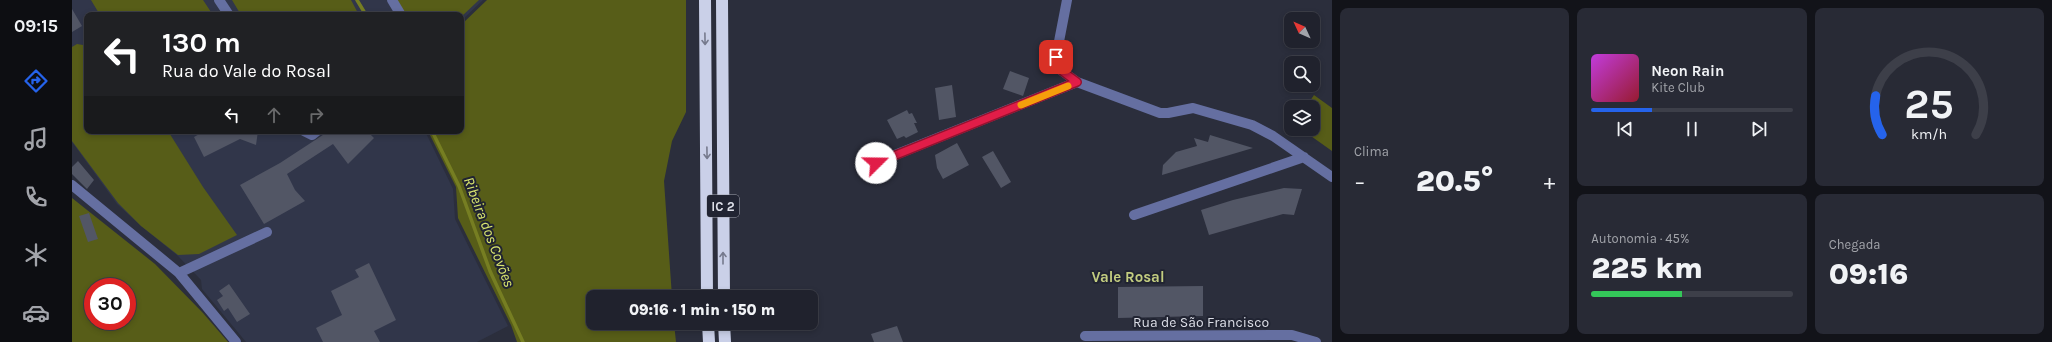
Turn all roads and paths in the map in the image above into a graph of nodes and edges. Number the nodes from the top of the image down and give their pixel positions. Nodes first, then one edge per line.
1 (220, 0) edge
2 (392, 0) edge
3 (705, 0) edge
4 (722, 0) edge
5 (1067, 0) edge
6 (227, 12) edge
7 (399, 12) edge
8 (1077, 82) junction
9 (1304, 157) junction
10 (876, 163) dead end
11 (1332, 177) edge
12 (72, 185) edge
13 (1134, 215) dead end
14 (267, 232) dead end
15 (179, 273) junction
16 (707, 290) edge
17 (724, 290) edge
18 (708, 330) edge
19 (724, 330) edge
20 (1085, 336) dead end
21 (236, 342) edge
22 (709, 342) edge
23 (725, 342) edge
24 (1316, 342) edge

1 - 6 street
2 - 7 street
3 -> 16 highway, IC 2
17 -> 4 highway, IC 2
5 - 8 street
8 - 9 street
8 - 10 street
9 - 11 street
9 - 13 street
12 - 15 street
14 - 15 street
15 - 21 street
18 - 22 highway
19 - 23 highway
20 - 24 street, Rua de São Francisco

